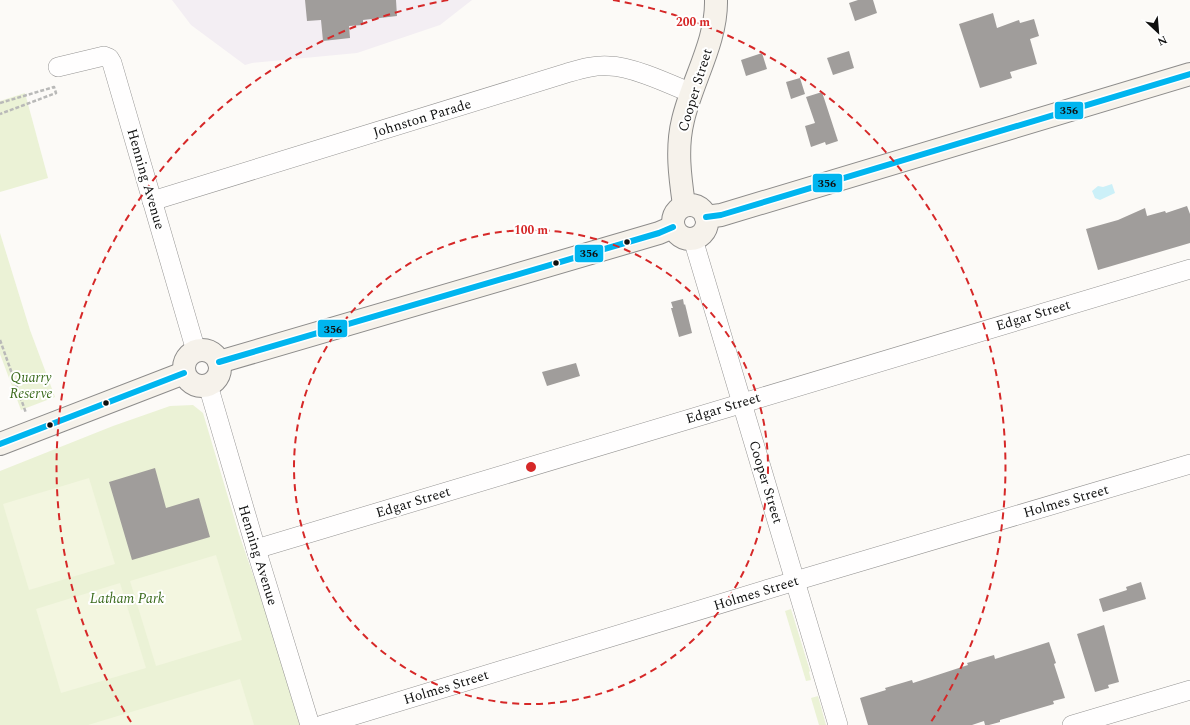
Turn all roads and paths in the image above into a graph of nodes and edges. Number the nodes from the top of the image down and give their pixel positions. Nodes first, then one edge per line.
1 (716, 0) edge
2 (58, 67) dead end
3 (1190, 74) edge
4 (691, 93) junction
5 (0, 103) edge
6 (0, 114) edge
7 (152, 201) junction
8 (684, 205) junction
9 (706, 217) junction
10 (673, 227) junction
11 (693, 239) junction
12 (1190, 269) edge
13 (0, 340) edge
14 (196, 351) junction
15 (220, 362) junction
16 (184, 373) junction
17 (208, 385) junction
18 (742, 403) junction
19 (26, 413) dead end
20 (0, 444) edge
21 (1190, 464) edge
22 (256, 550) junction
23 (795, 581) junction
24 (1190, 690) edge
25 (310, 725) edge
26 (322, 725) edge
27 (838, 725) edge
28 (1072, 725) edge

1 - 4 street, Cooper Street
2 - 7 street, Henning Avenue
3 - 9 street
4 - 7 street, Johnston Parade
4 - 8 street, Cooper Street
5 - 6 path
7 - 14 street, Henning Avenue
8 - 9 street
8 - 10 street
9 - 11 street
10 - 11 street
10 - 15 street
11 - 18 street, Cooper Street
12 - 18 street, Edgar Street
13 - 19 path
14 - 15 street
14 - 16 street
15 - 17 street
16 - 17 street
16 - 20 street
17 - 22 street, Henning Avenue
18 - 22 street, Edgar Street
18 - 23 street, Cooper Street
21 - 23 street, Holmes Street
22 - 25 street, Henning Avenue
23 - 26 street, Holmes Street
23 - 27 street, Cooper Street
24 - 28 street

